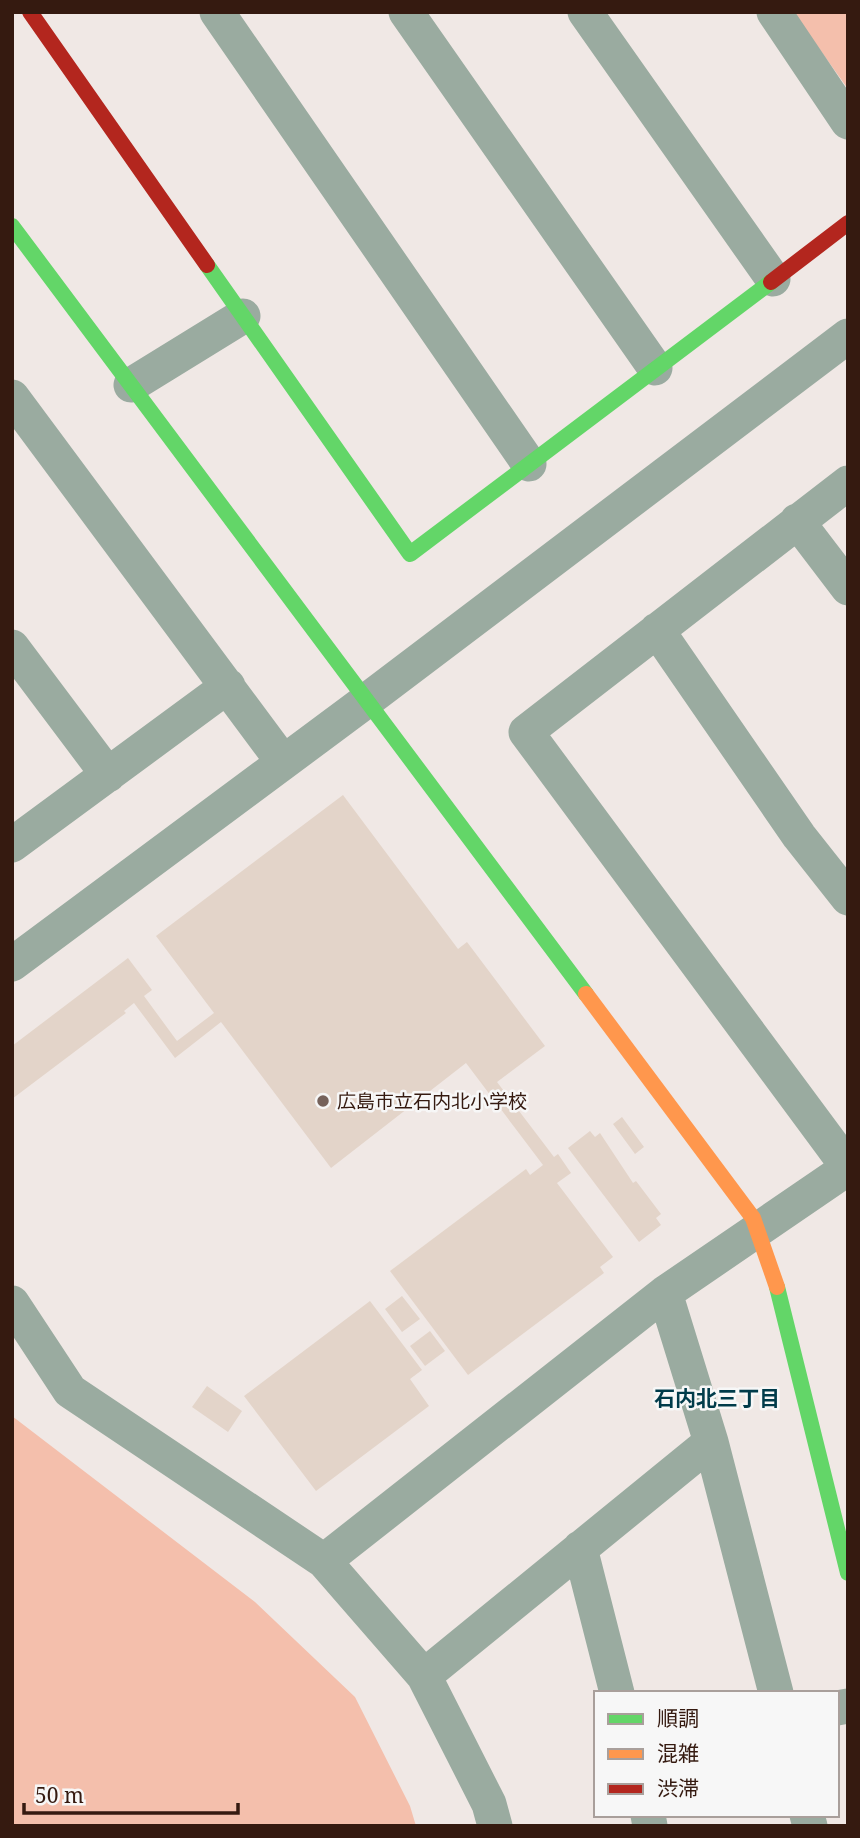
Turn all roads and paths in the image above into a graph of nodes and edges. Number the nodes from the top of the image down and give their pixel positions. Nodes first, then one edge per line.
1 (30, 12) edge
2 (217, 12) edge
3 (406, 12) edge
4 (585, 12) edge
5 (774, 12) edge
6 (848, 122) edge
7 (848, 223) edge
8 (12, 226) edge
9 (773, 279) junction
10 (243, 316) junction
11 (848, 336) edge
12 (655, 368) junction
13 (131, 385) junction
14 (12, 397) edge
15 (529, 464) junction
16 (848, 483) edge
17 (797, 521) junction
18 (848, 588) edge
19 (657, 630) junction
20 (12, 647) edge
21 (228, 686) junction
22 (366, 701) junction
23 (284, 762) junction
24 (108, 775) junction
25 (12, 845) edge
26 (848, 898) edge
27 (12, 964) edge
28 (848, 1168) edge
29 (758, 1230) junction
30 (665, 1293) junction
31 (12, 1303) edge
32 (711, 1442) junction
33 (580, 1548) junction
34 (324, 1561) junction
35 (848, 1573) edge
36 (424, 1676) junction
37 (616, 1691) edge
38 (775, 1691) edge
39 (495, 1826) edge

1 - 10 street
2 - 15 street
3 - 12 street
4 - 9 street
5 - 6 street
7 - 9 street
8 - 13 street
9 - 12 street
10 - 13 street
10 - 15 street
11 - 22 street
12 - 15 street
13 - 22 street
14 - 21 street
16 - 17 street
17 - 18 street
17 - 19 street
19 - 26 street
19 - 28 street
20 - 24 street
21 - 23 street
21 - 24 street
22 - 23 street
22 - 29 street
23 - 27 street
24 - 25 street
28 - 29 street
29 - 30 street
29 - 35 street
30 - 32 street
30 - 34 street
31 - 34 street
32 - 33 street
32 - 38 street
33 - 36 street
33 - 37 street
34 - 36 street
36 - 39 street

